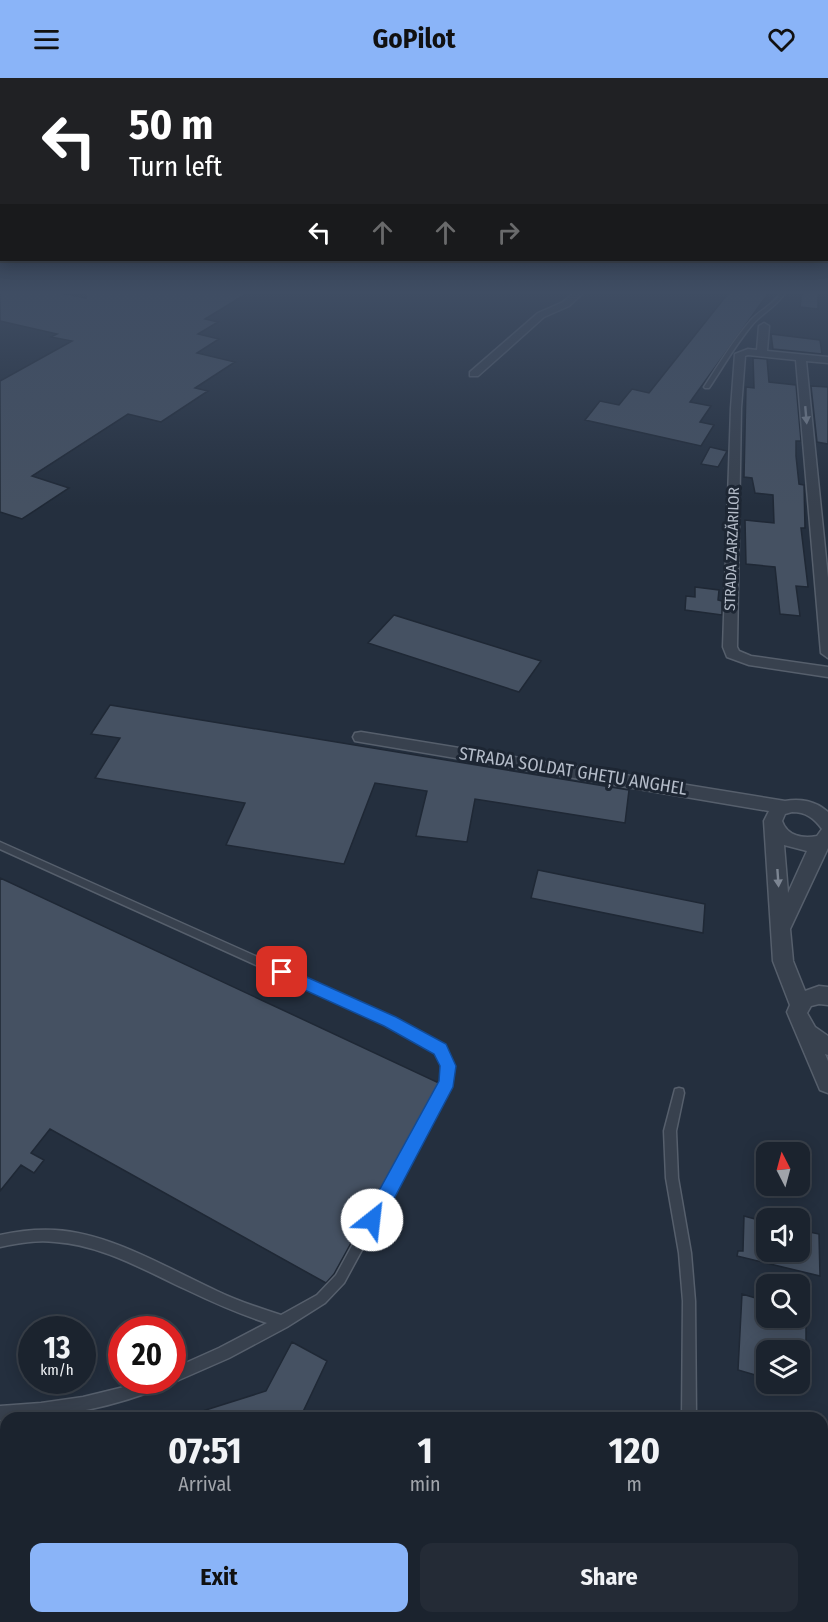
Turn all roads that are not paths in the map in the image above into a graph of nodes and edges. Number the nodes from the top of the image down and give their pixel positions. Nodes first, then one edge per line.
1 (486, 363) edge
2 (734, 363) edge
3 (739, 363) edge
4 (802, 363) edge
5 (474, 374) dead end
6 (707, 387) dead end
7 (828, 653) edge
8 (828, 672) edge
9 (361, 737) dead end
10 (784, 807) junction
11 (809, 808) junction
12 (828, 811) edge
13 (775, 828) junction
14 (826, 834) edge
15 (0, 844) edge
16 (781, 928) junction
17 (816, 999) edge
18 (808, 1035) junction
19 (828, 1046) edge
20 (828, 1083) edge
21 (679, 1093) dead end
22 (0, 1240) edge
23 (282, 1322) junction
24 (186, 1370) edge
25 (115, 1394) edge
26 (16, 1412) edge
27 (688, 1412) edge

1 - 5 street
2 - 6 lane
3 - 8 street, STRADA ZARZĂRILOR
4 -> 7 street
9 - 10 street, STRADA SOLDAT GHEȚU ANGHEL
10 - 11 street
10 - 13 street
11 - 12 street
11 - 14 street
13 - 14 street
13 -> 16 street
14 - 16 street
15 - 23 lane
16 - 17 street
17 - 18 street
18 - 19 street
18 - 20 street
21 - 27 lane
22 - 23 lane
23 - 24 lane
25 - 26 lane

